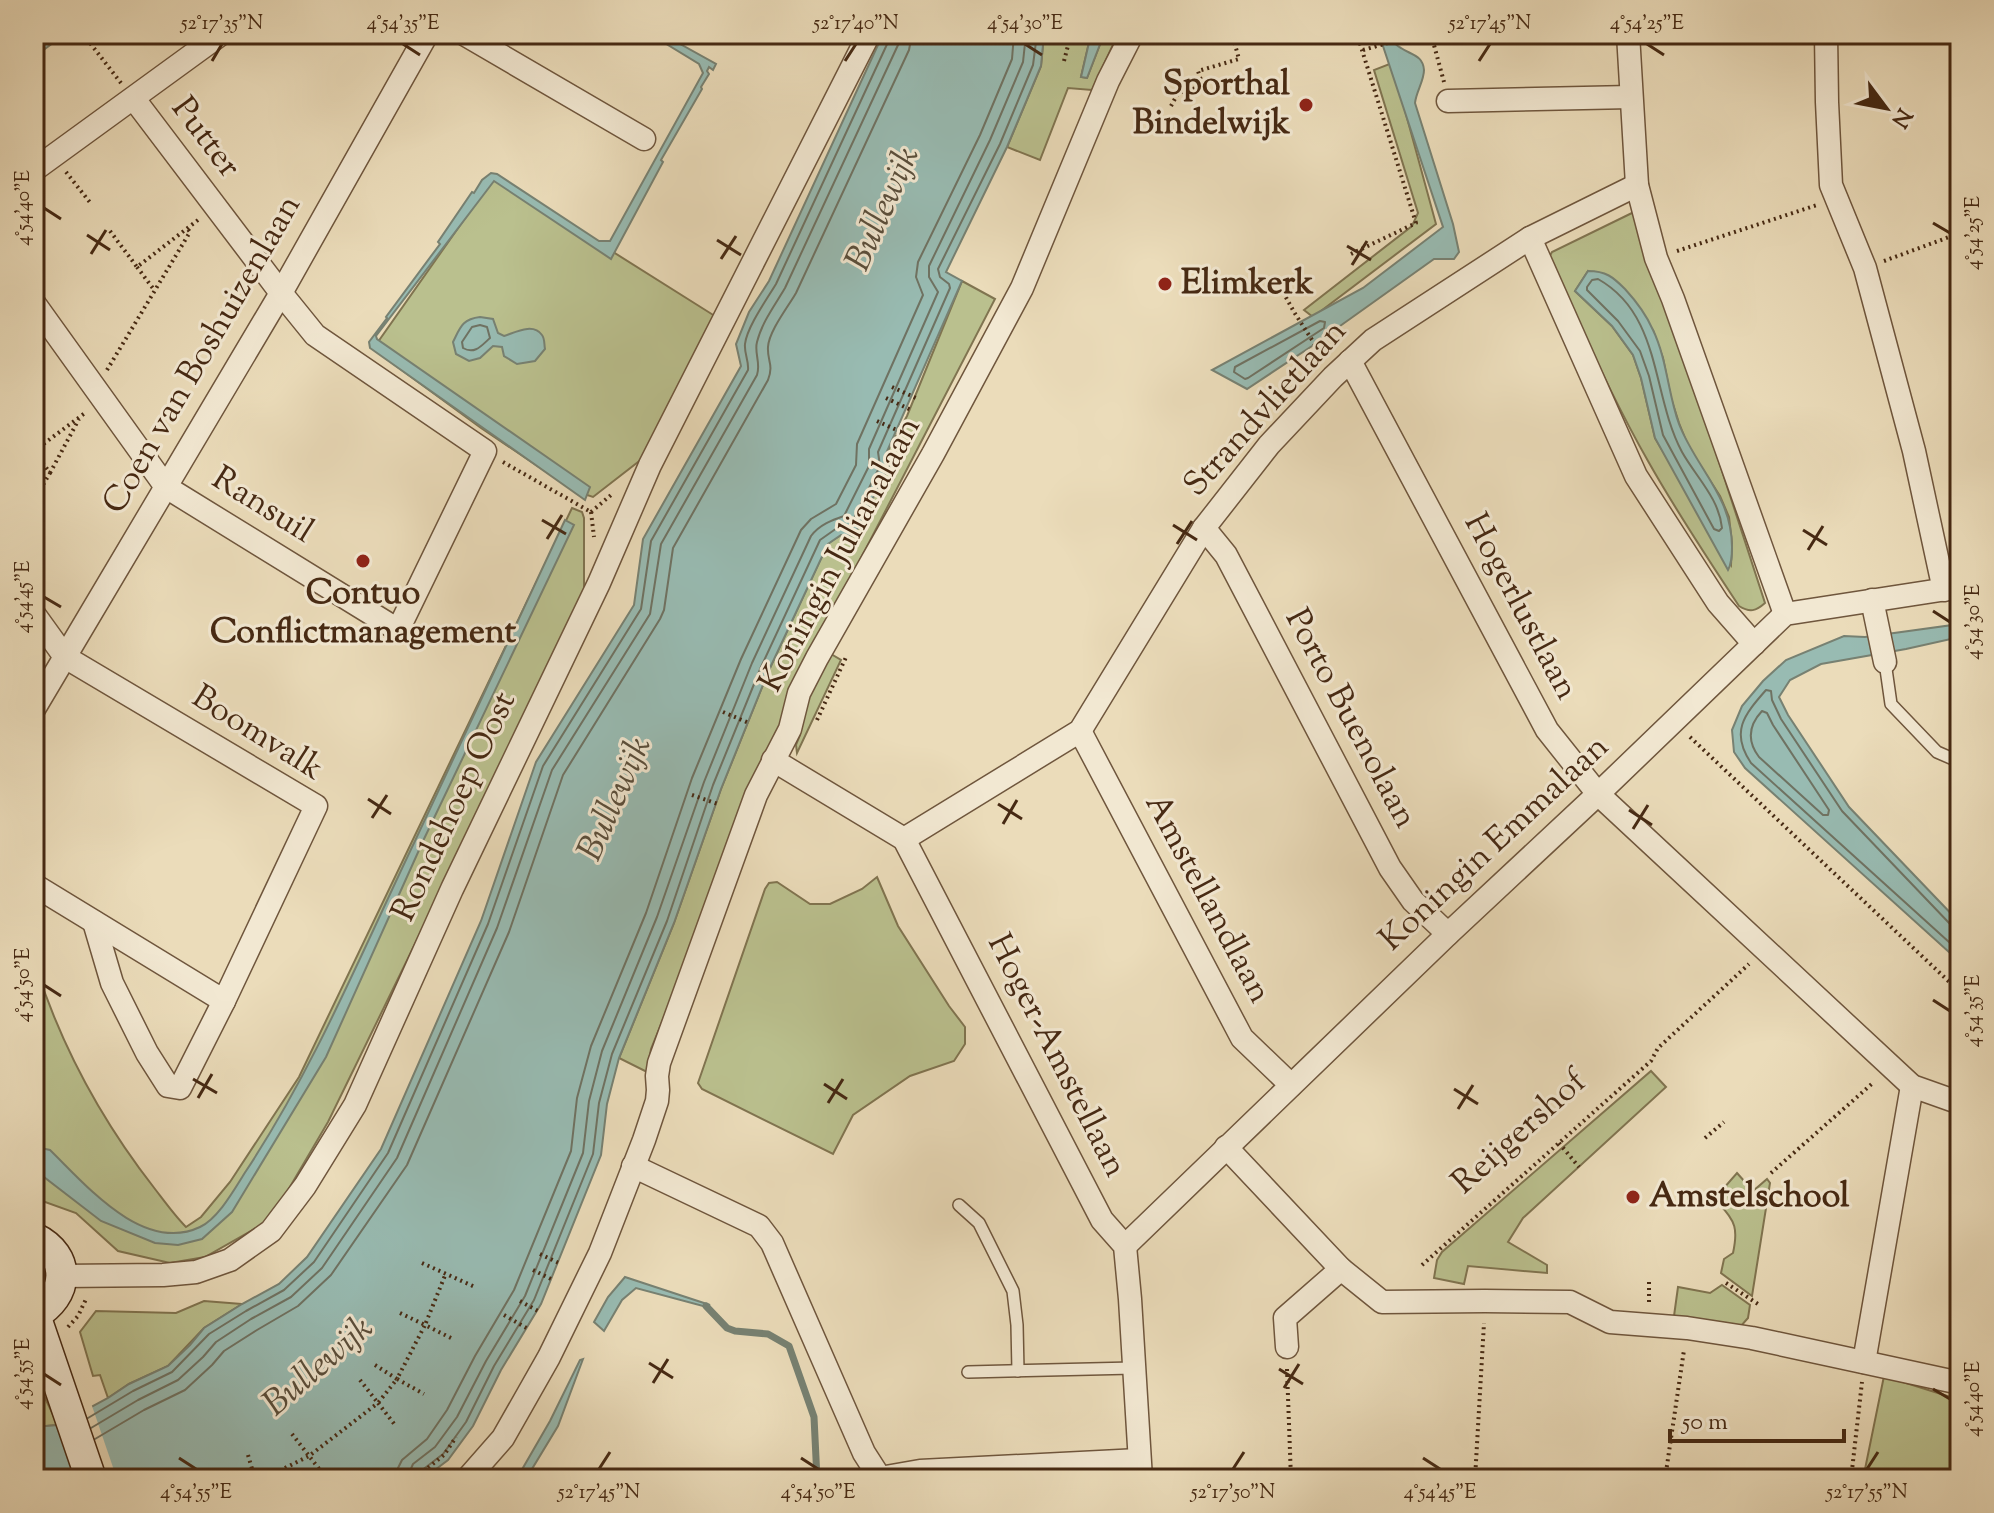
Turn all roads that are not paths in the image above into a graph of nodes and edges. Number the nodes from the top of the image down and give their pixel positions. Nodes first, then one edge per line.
1 (221, 34) edge
2 (427, 34) edge
3 (464, 34) edge
4 (869, 34) edge
5 (1132, 34) edge
6 (1628, 34) edge
7 (1826, 34) edge
8 (1631, 97) junction
9 (134, 99) junction
10 (1448, 101) road end
11 (644, 139) dead end
12 (34, 170) edge
13 (1637, 185) junction
14 (1530, 238) junction
15 (281, 293) junction
16 (34, 303) edge
17 (1350, 361) junction
18 (166, 487) junction
19 (1204, 528) junction
20 (1952, 589) edge
21 (1872, 600) junction
22 (34, 614) edge
23 (1785, 614) junction
24 (1754, 644) junction
25 (65, 657) junction
26 (1885, 662) joint
27 (34, 709) edge
28 (1080, 731) junction
29 (773, 760) junction
30 (1960, 762) edge
31 (1598, 794) junction
32 (904, 839) junction
33 (34, 885) edge
34 (94, 922) junction
35 (1448, 934) junction
36 (224, 1001) junction
37 (1291, 1085) junction
38 (1912, 1086) junction
39 (1960, 1103) edge
40 (1226, 1147) junction
41 (633, 1166) junction
42 (959, 1205) dead end
43 (34, 1238) edge
44 (1125, 1246) junction
45 (1341, 1269) junction
46 (62, 1276) junction
47 (35, 1315) edge
48 (1287, 1347) road end
49 (1864, 1362) junction
50 (1133, 1368) junction
51 (1018, 1371) junction
52 (968, 1372) dead end
53 (1960, 1383) edge
54 (1140, 1470) edge
55 (91, 1479) edge
56 (467, 1479) edge

1 - 9 street
2 - 15 street, Coen van Boshuizenlaan
3 - 11 street
4 - 46 street, Rondehoep Oost
5 - 29 street, Koningin Julianalaan
6 - 8 street
7 - 20 street
8 - 10 street
8 - 13 street
9 - 12 street
9 - 15 street, Putter
13 - 14 street, Strandvlietlaan
13 - 23 street
14 - 17 street, Strandvlietlaan
14 - 24 street
15 - 18 street, Coen van Boshuizenlaan
15 - 18 street, Ransuil
16 - 18 street
17 - 19 street, Strandvlietlaan
17 - 31 street, Hogerlustlaan
18 - 25 street, Coen van Boshuizenlaan
19 - 28 street, Strandvlietlaan
19 - 35 street, Porto Buenolaan
20 - 21 street
21 - 23 street
21 - 26 street
22 - 25 street
23 - 24 street, Koningin Emmalaan
24 - 31 street, Koningin Emmalaan
25 - 27 street, Coen van Boshuizenlaan
25 - 36 street, Boomvalk
26 - 30 lane
28 - 32 street, Strandvlietlaan
28 - 37 street, Amstellandlaan
29 - 32 street
29 - 41 street, Koningin Julianalaan
31 - 35 street, Koningin Emmalaan
31 - 38 street, Hogerlustlaan
32 - 44 street, Hoger-Amstellaan
33 - 34 street
34 - 36 street
34 - 36 street, Boomvalk
35 - 37 street, Koningin Emmalaan
37 - 40 street, Koningin Emmalaan
38 - 39 street, Hogerlustlaan
38 - 49 street
40 - 44 street, Koningin Emmalaan
40 - 45 street
41 - 54 street
41 - 56 street, Koningin Julianalaan
42 - 51 lane
43 - 46 street
44 - 50 street
45 - 48 street
45 - 49 street
46 - 47 street
47 - 55 street
49 - 53 street
50 - 51 lane
50 - 54 street
51 - 52 lane

